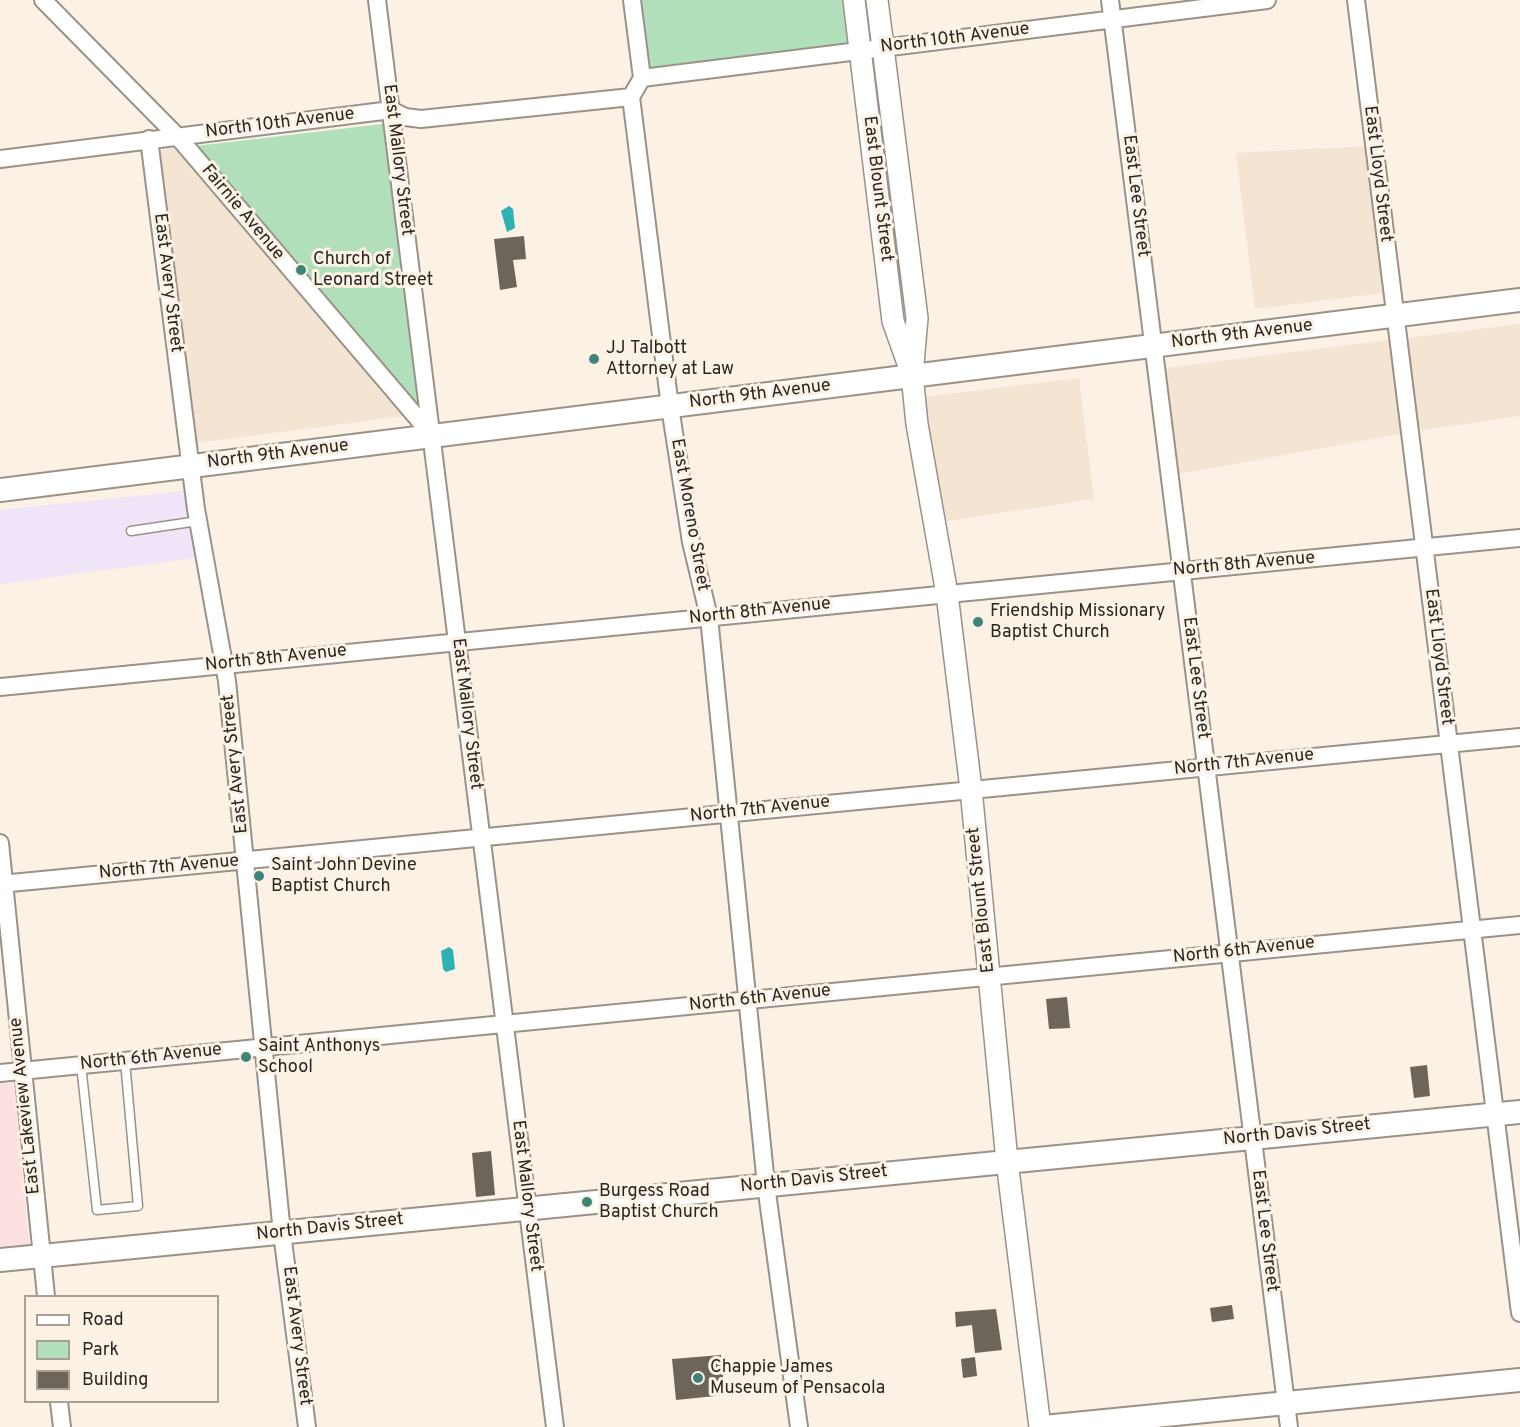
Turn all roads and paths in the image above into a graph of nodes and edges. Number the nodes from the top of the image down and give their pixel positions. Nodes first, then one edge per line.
1 (43, 0) edge
2 (377, 0) edge
3 (632, 0) edge
4 (854, 0) edge
5 (877, 0) edge
6 (1110, 0) edge
7 (1267, 0) edge
8 (1356, 0) edge
9 (1113, 19) junction
10 (883, 48) junction
11 (860, 51) junction
12 (642, 78) junction
13 (631, 97) junction
14 (391, 110) junction
15 (178, 137) junction
16 (149, 139) junction
17 (0, 159) edge
18 (1520, 300) edge
19 (1395, 316) junction
20 (1154, 346) junction
21 (912, 375) junction
22 (670, 407) junction
23 (431, 435) junction
24 (190, 466) junction
25 (0, 490) edge
26 (198, 521) junction
27 (131, 531) dead end
28 (1520, 538) edge
29 (1424, 548) junction
30 (1182, 571) junction
31 (947, 594) junction
32 (709, 617) junction
33 (457, 642) junction
34 (225, 664) junction
35 (0, 687) edge
36 (1520, 736) edge
37 (1449, 743) junction
38 (1206, 767) junction
39 (971, 789) junction
40 (729, 813) junction
41 (481, 837) junction
42 (0, 843) edge
43 (247, 860) junction
44 (2, 884) edge
45 (1520, 925) edge
46 (1472, 929) junction
47 (1229, 953) junction
48 (990, 976) junction
49 (748, 1000) junction
50 (504, 1024) junction
51 (265, 1047) junction
52 (125, 1061) junction
53 (81, 1065) junction
54 (23, 1071) junction
55 (0, 1073) edge
56 (1520, 1112) edge
57 (1495, 1114) junction
58 (1252, 1137) junction
59 (1007, 1161) junction
60 (766, 1185) junction
61 (527, 1209) junction
62 (282, 1233) junction
63 (41, 1256) junction
64 (0, 1260) edge
65 (46, 1295) edge
66 (1520, 1313) edge
67 (1520, 1380) edge
68 (59, 1403) edge
69 (1286, 1404) junction
70 (62, 1427) edge
71 (307, 1427) edge
72 (555, 1427) edge
73 (799, 1427) edge
74 (1042, 1427) edge
75 (1289, 1427) edge

1 - 15 street, Fairnie Avenue
2 - 14 street, East Mallory Street
3 - 12 street
4 - 11 street, East Blount Street
5 - 10 street, East Blount Street
6 - 9 street, East Lee Street
7 - 9 street, North 10th Avenue
8 - 19 street, East Lloyd Street
9 - 10 street, North 10th Avenue
9 - 20 street, East Lee Street
10 - 11 street, North 10th Avenue
10 - 21 street, East Blount Street
11 - 12 street, North 10th Avenue
11 - 21 street, East Blount Street
12 - 13 street
13 - 14 street, North 10th Avenue
13 - 22 street, East Moreno Street
14 - 15 street, North 10th Avenue
14 - 23 street, East Mallory Street
15 - 16 street, North 10th Avenue
15 - 23 street, Fairnie Avenue
16 - 17 street, North 10th Avenue
16 - 24 street, East Avery Street
18 - 19 main road, North 9th Avenue
19 - 20 main road, North 9th Avenue
19 - 29 street, East Lloyd Street
20 - 21 main road, North 9th Avenue
20 - 30 street, East Lee Street
21 - 22 main road, North 9th Avenue
21 - 31 street, East Blount Street
22 - 23 main road, North 9th Avenue
22 - 32 street, East Moreno Street
23 - 24 main road, North 9th Avenue
23 - 33 street, East Mallory Street
24 - 25 main road, North 9th Avenue
24 - 26 street, East Avery Street
26 - 27 lane
26 - 34 street, East Avery Street
28 - 29 street, North 8th Avenue
29 - 30 street, North 8th Avenue
29 - 37 street, East Lloyd Street
30 - 31 street, North 8th Avenue
30 - 38 street, East Lee Street
31 - 32 street, North 8th Avenue
31 - 39 street, East Blount Street
32 - 33 street, North 8th Avenue
32 - 40 street, East Moreno Street
33 - 34 street, North 8th Avenue
33 - 41 street, East Mallory Street
34 - 35 street, North 8th Avenue
34 - 43 street, East Avery Street
36 - 37 street, North 7th Avenue
37 - 38 street, North 7th Avenue
37 - 46 street, East Lloyd Street
38 - 39 street, North 7th Avenue
38 - 47 street, East Lee Street
39 - 40 street, North 7th Avenue
39 - 48 street, East Blount Street
40 - 41 street, North 7th Avenue
40 - 49 street, East Moreno Street
41 - 43 street, North 7th Avenue
41 - 50 street, East Mallory Street
42 - 44 street, East Lakeview Avenue
43 - 44 street, North 7th Avenue
43 - 51 street, East Avery Street
44 - 54 street, East Lakeview Avenue
45 - 46 street, North 6th Avenue
46 - 47 street, North 6th Avenue
46 - 57 street, East Lloyd Street
47 - 48 street, North 6th Avenue
47 - 58 street, East Lee Street
48 - 49 street, North 6th Avenue
48 - 59 street, East Blount Street
49 - 50 street, North 6th Avenue
49 - 60 street, East Moreno Street
50 - 51 street, North 6th Avenue
50 - 61 street, East Mallory Street
51 - 52 street, North 6th Avenue
51 - 62 street, East Avery Street
52 - 53 street, North 6th Avenue
52 - 53 lane
53 - 54 street, North 6th Avenue
54 - 55 street, North 6th Avenue
54 - 63 street, East Lakeview Avenue
56 - 57 main road, North Davis Street
57 - 58 main road, North Davis Street
57 - 66 street, East Lloyd Street
58 - 59 main road, North Davis Street
58 - 69 street, East Lee Street
59 - 60 main road, North Davis Street
59 - 74 street, East Blount Street
60 - 61 main road, North Davis Street
60 - 73 street, East Moreno Street
61 - 62 main road, North Davis Street
61 - 72 street, East Mallory Street
62 - 63 main road, North Davis Street
62 - 71 street, East Avery Street
63 - 64 main road, North Davis Street
63 - 65 street, East Lakeview Avenue
67 - 69 main road
68 - 70 street
69 - 74 main road
69 - 75 street, East Lee Street

